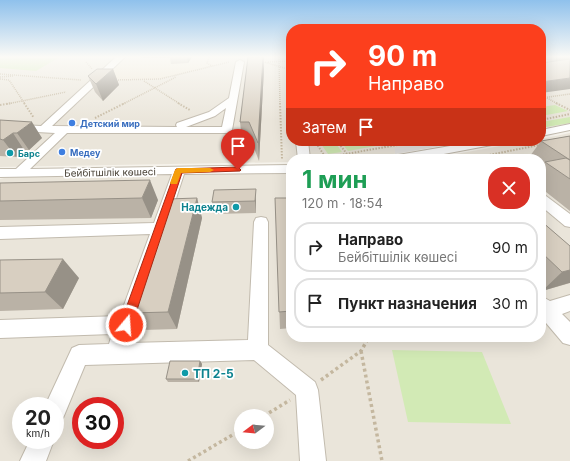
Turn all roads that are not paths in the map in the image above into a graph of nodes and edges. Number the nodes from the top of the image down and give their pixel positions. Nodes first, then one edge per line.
1 (99, 79) edge
2 (235, 79) edge
3 (232, 100) junction
4 (0, 127) edge
5 (570, 127) edge
6 (42, 130) junction
7 (68, 130) junction
8 (153, 130) junction
9 (546, 132) edge
10 (470, 146) edge
11 (427, 154) edge
12 (285, 165) edge
13 (178, 170) junction
14 (0, 173) edge
15 (19, 173) junction
16 (546, 203) edge
17 (261, 222) dead end
18 (570, 222) edge
19 (158, 228) junction
20 (0, 233) edge
21 (570, 303) edge
22 (546, 307) edge
23 (546, 309) edge
24 (126, 325) junction
25 (0, 329) edge
26 (570, 336) edge
27 (258, 350) junction
28 (115, 353) junction
29 (61, 397) edge
30 (38, 449) edge
31 (33, 461) edge
32 (313, 461) edge

1 - 6 street
2 - 3 street
3 - 8 street
3 - 8 street
4 - 6 street
5 - 9 street
6 - 7 street
7 - 8 street
7 - 15 street
10 - 11 street
12 - 13 street, Бейбітшілік көшесі
13 - 15 street, Бейбітшілік көшесі
13 - 19 street
14 - 15 street, Бейбітшілік көшесі
16 - 18 street
17 - 27 street
19 - 20 street
19 - 24 street
21 - 22 street
23 - 26 street
24 - 25 street
24 - 28 street
27 - 28 street
27 - 32 street
28 - 29 street
30 - 31 street

